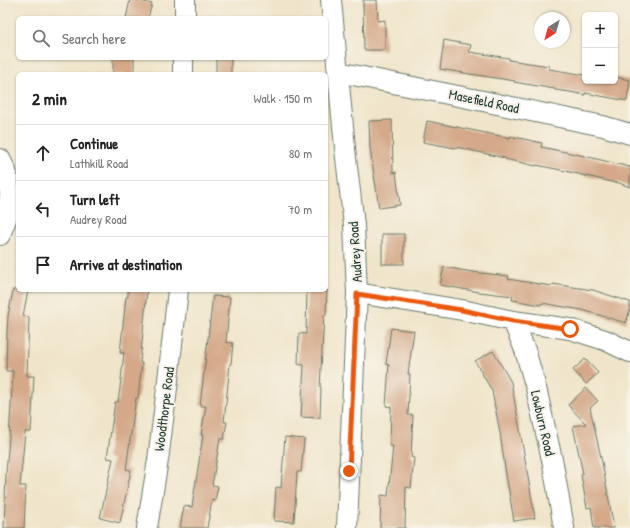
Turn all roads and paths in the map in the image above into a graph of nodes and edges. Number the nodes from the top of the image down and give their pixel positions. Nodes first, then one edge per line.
1 (185, 0) edge
2 (330, 0) edge
3 (185, 16) edge
4 (183, 60) edge
5 (183, 72) edge
6 (338, 72) junction
7 (630, 134) edge
8 (0, 159) edge
9 (0, 235) edge
10 (178, 292) edge
11 (357, 294) junction
12 (513, 321) junction
13 (630, 352) edge
14 (147, 528) edge
15 (347, 528) edge
16 (564, 528) edge

1 - 3 street
2 - 6 street, Audrey Road
4 - 5 street
6 - 7 street, Masefield Road
6 - 11 street, Audrey Road
8 - 9 street
10 - 14 street, Woodthorpe Road
11 - 12 street
11 - 15 street, Audrey Road
12 - 13 street
12 - 16 street, Lowburn Road

